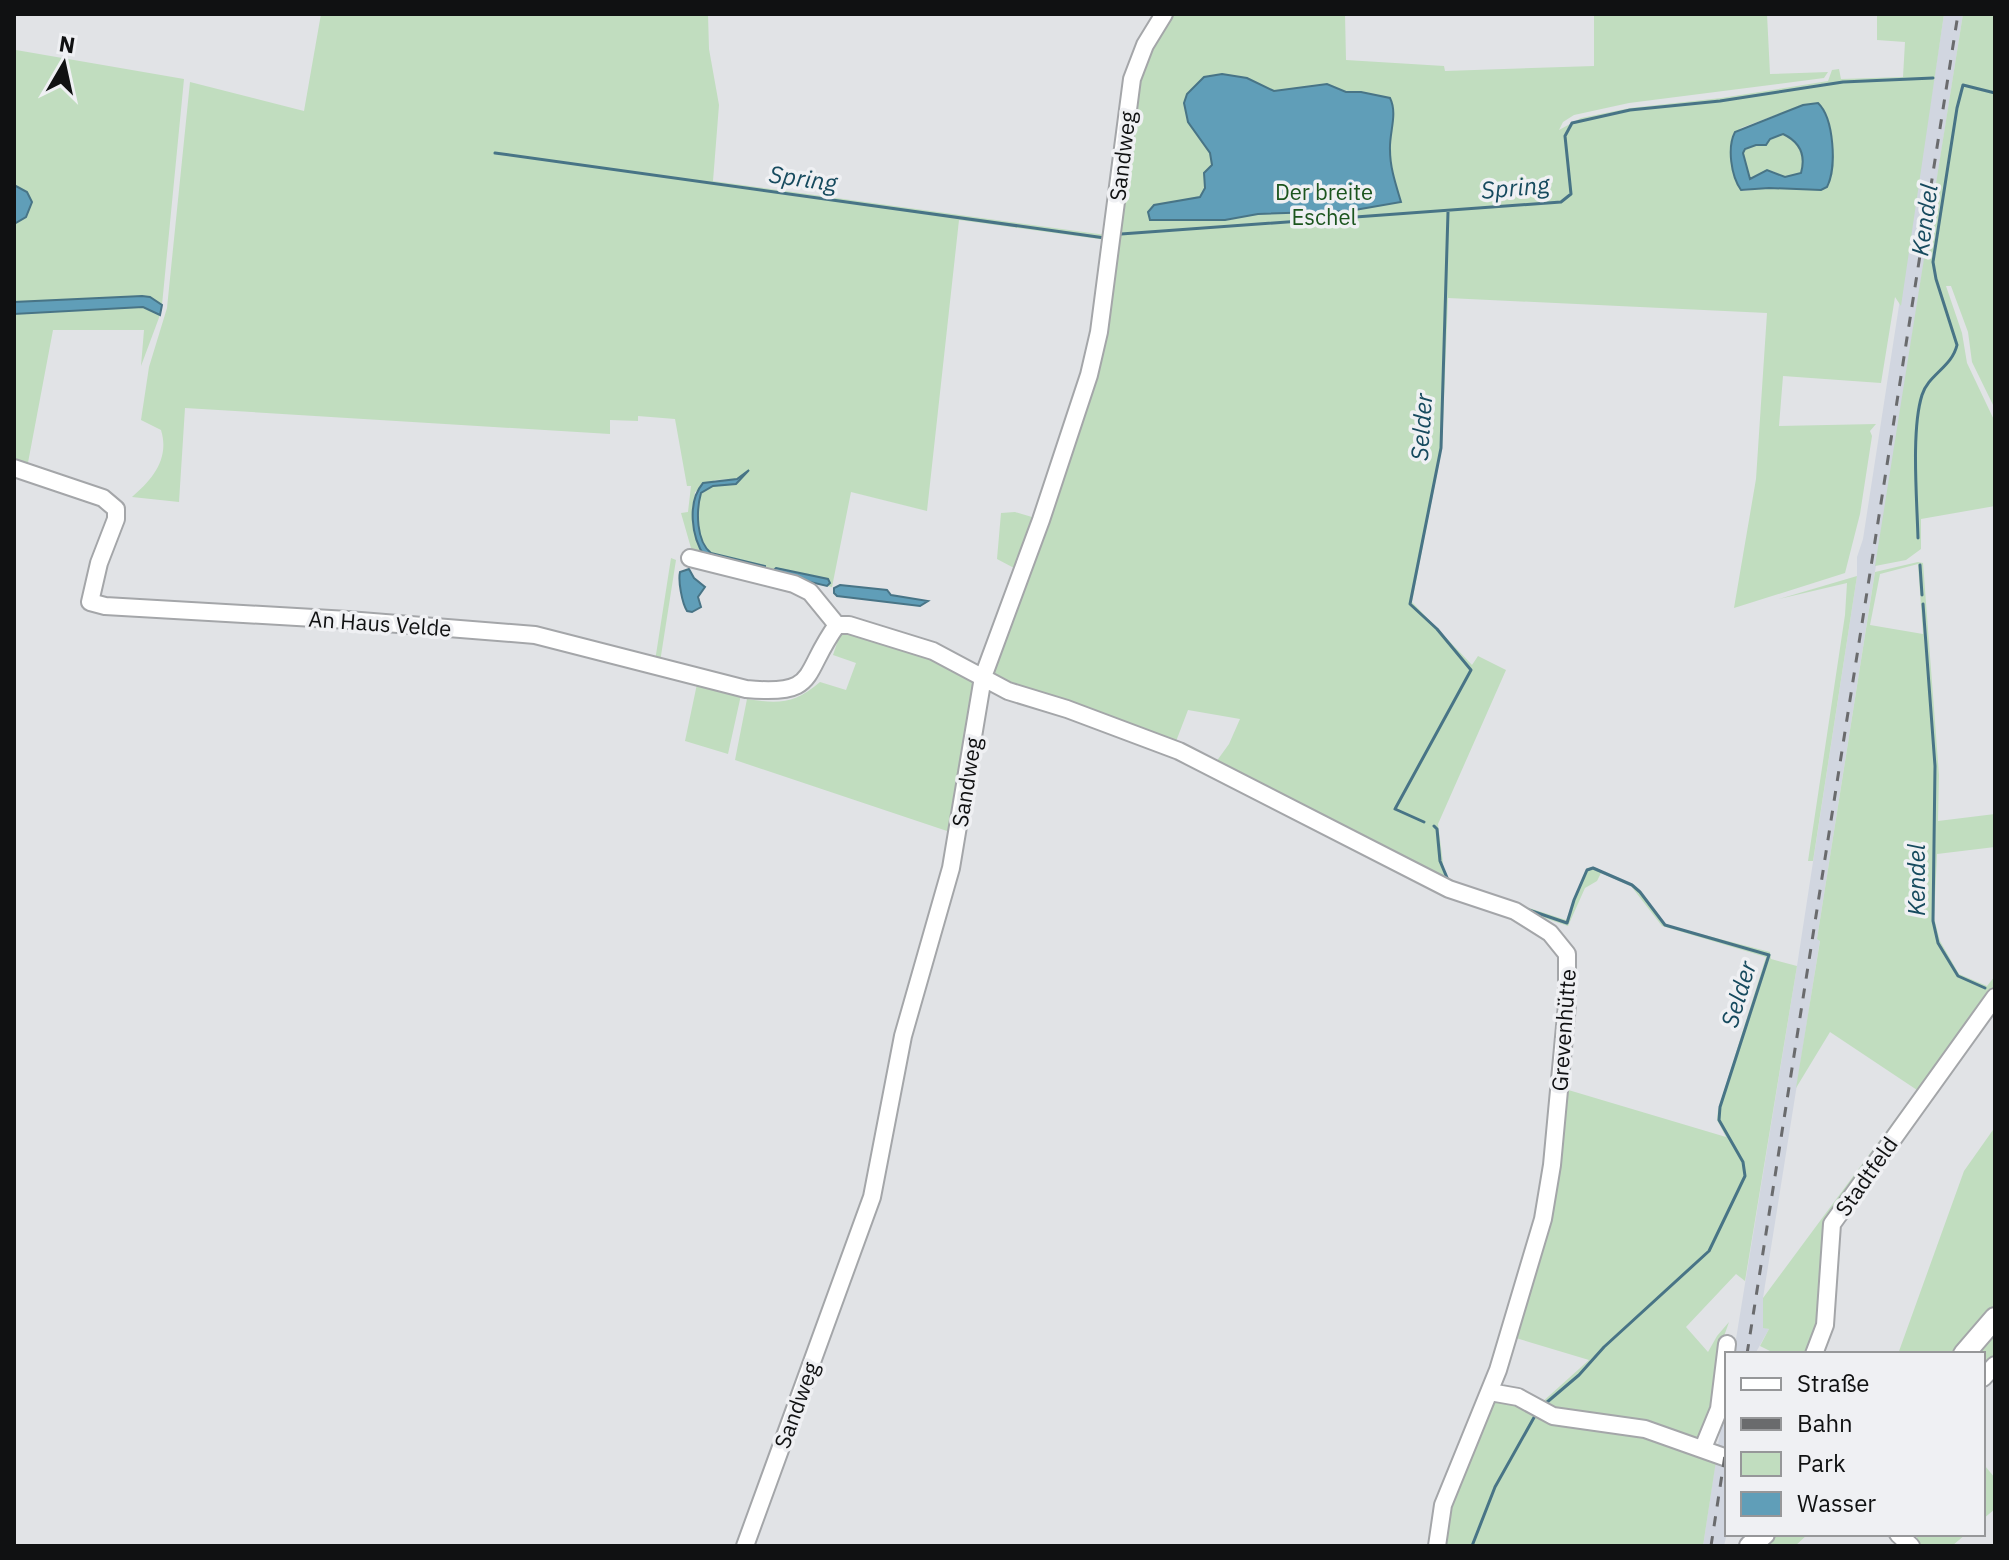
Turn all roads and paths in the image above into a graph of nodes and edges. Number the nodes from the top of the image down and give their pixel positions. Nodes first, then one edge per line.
1 (1164, 14) edge
2 (14, 468) edge
3 (690, 558) dead end
4 (837, 625) junction
5 (983, 677) junction
6 (1995, 997) edge
7 (1995, 1318) edge
8 (1727, 1344) dead end
9 (1726, 1352) edge
10 (1815, 1352) edge
11 (1966, 1352) edge
12 (1725, 1360) edge
13 (1498, 1370) junction
14 (1490, 1392) junction
15 (1518, 1397) junction
16 (1703, 1448) junction
17 (1725, 1457) edge
18 (745, 1546) edge
19 (1437, 1546) edge

1 - 5 street, Sandweg
2 - 4 street, An Haus Velde
3 - 4 street
4 - 5 street
5 - 13 street, Grevenhütte
5 - 18 street, Sandweg
6 - 10 street, Stadtfeld
7 - 11 main road
8 - 9 street
12 - 16 street
13 - 14 street, Grevenhütte
13 - 15 street
14 - 15 street
14 - 19 street, Grevenhütte
15 - 16 street
16 - 17 street

